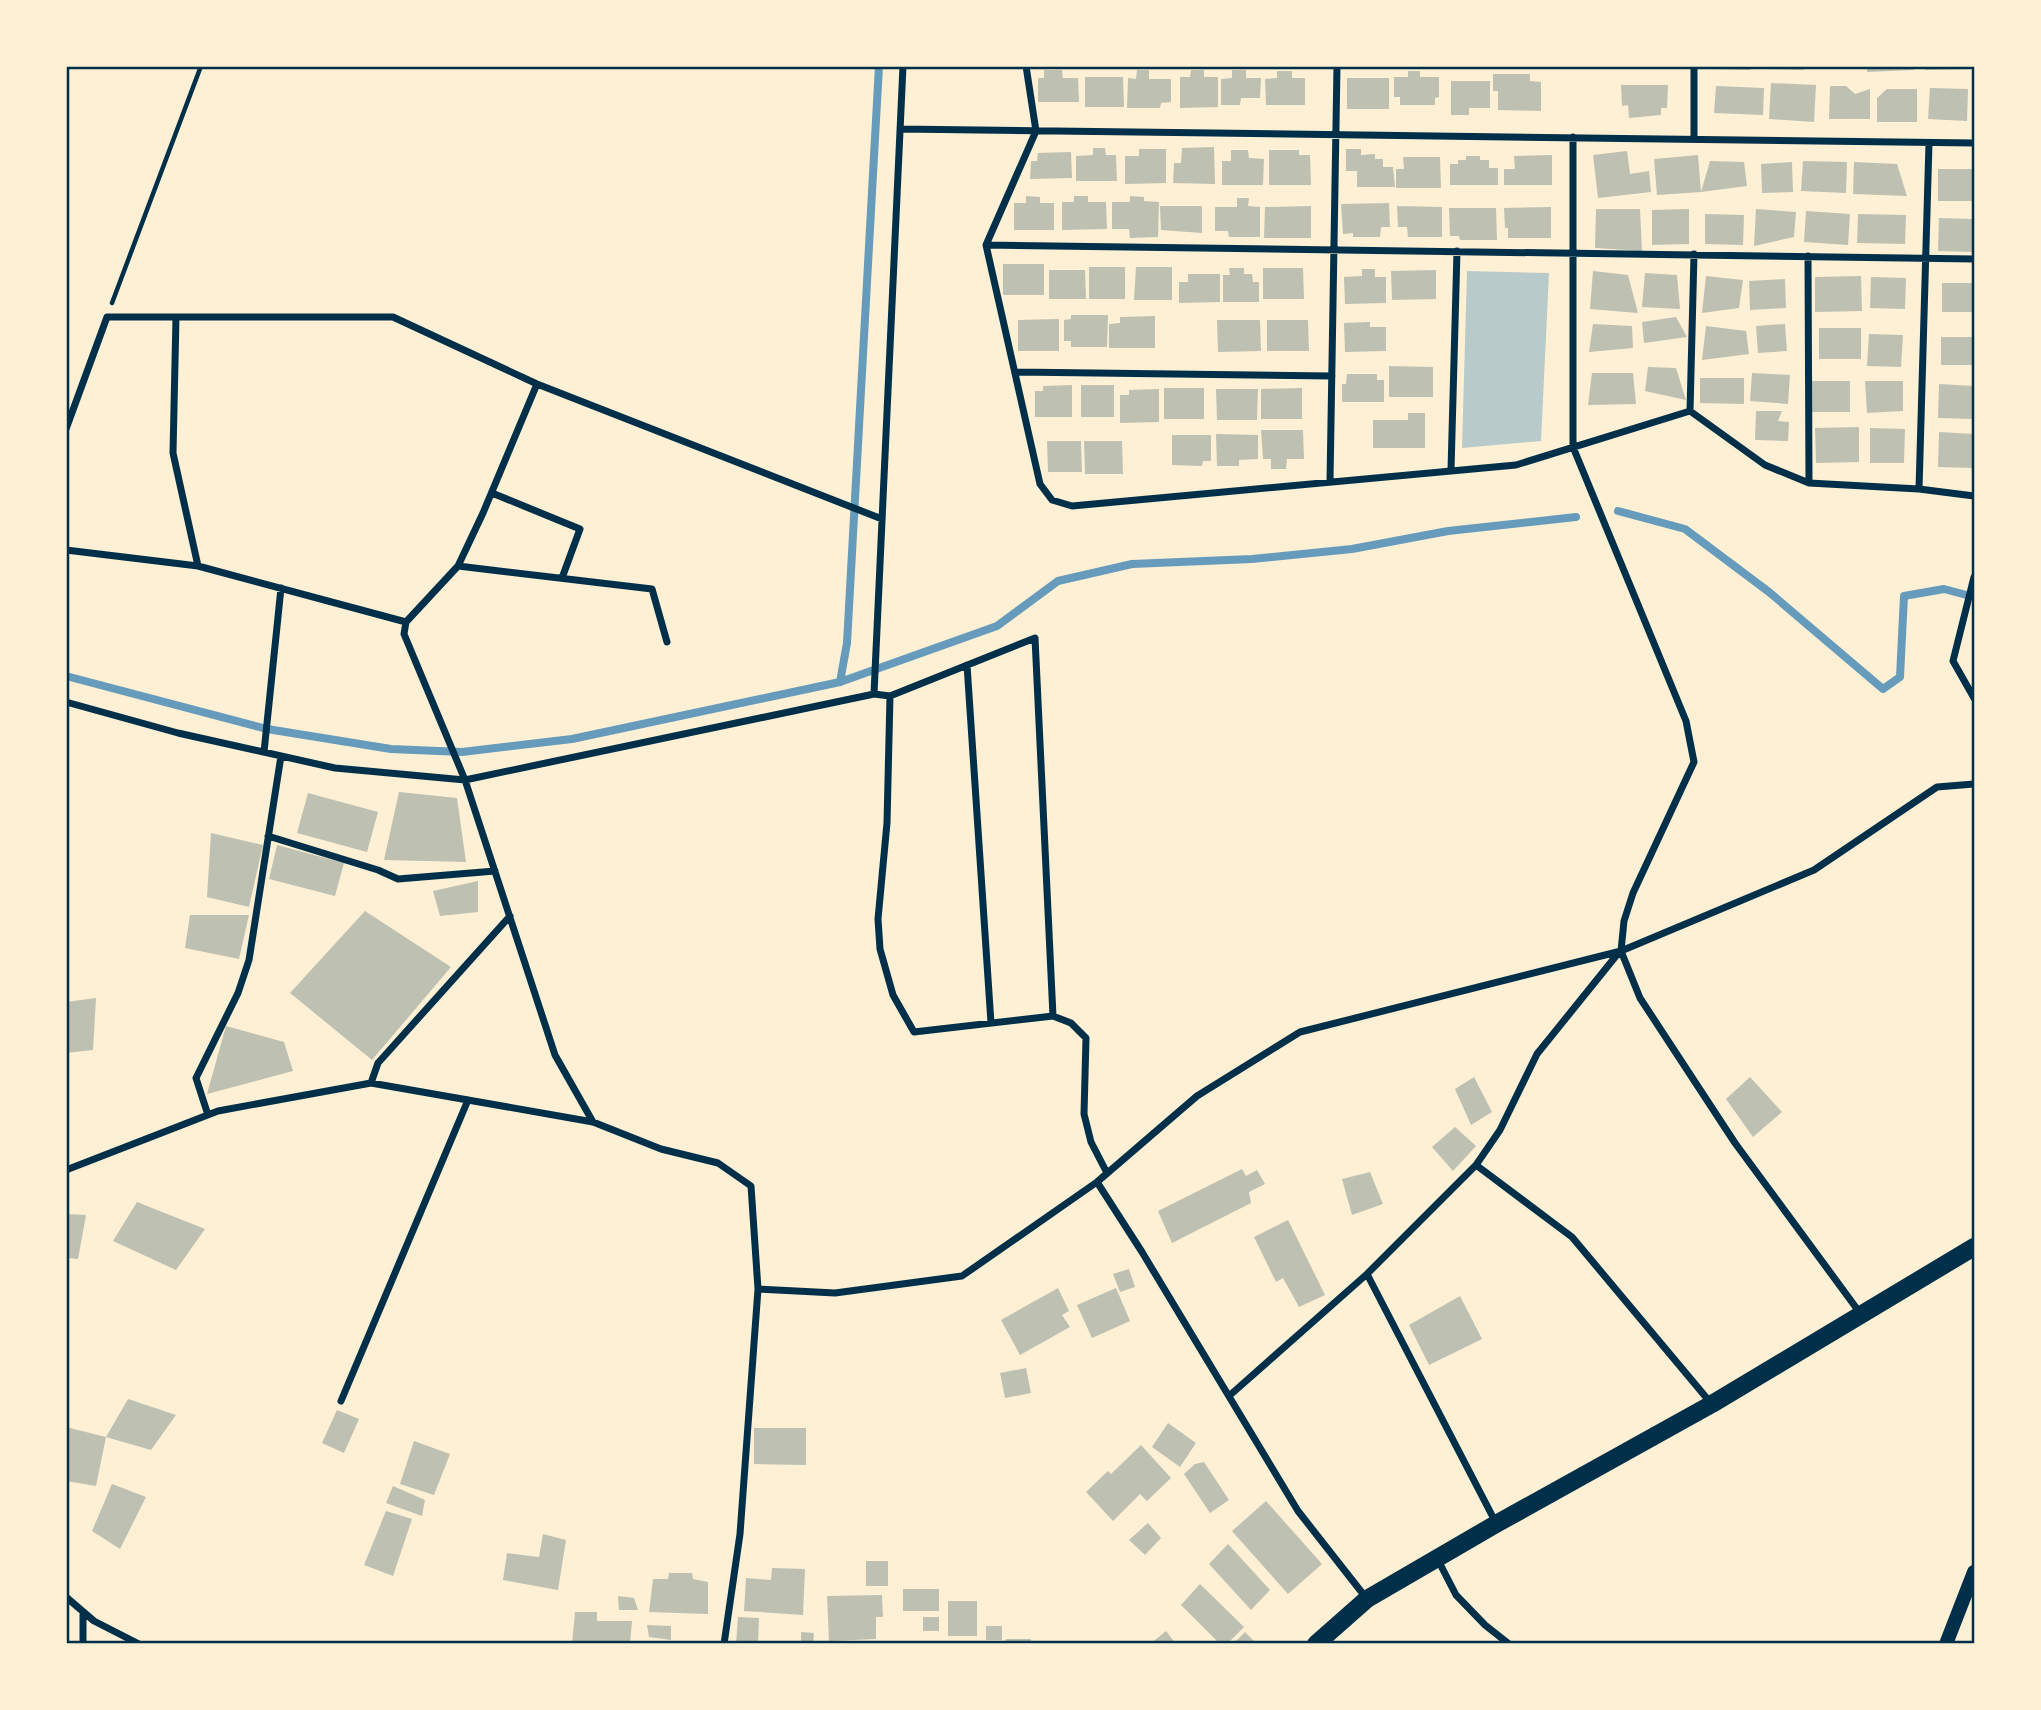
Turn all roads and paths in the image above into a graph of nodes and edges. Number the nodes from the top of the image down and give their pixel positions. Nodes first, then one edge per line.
1 (201, 66) edge
2 (903, 66) edge
3 (1026, 66) edge
4 (1337, 66) edge
5 (1694, 66) edge
6 (900, 129) junction
7 (1035, 131) junction
8 (1336, 134) junction
9 (1573, 137) junction
10 (1694, 139) junction
11 (1975, 143) edge
12 (1929, 144) junction
13 (986, 245) junction
14 (1334, 250) junction
15 (1457, 251) junction
16 (1573, 253) junction
17 (1694, 254) junction
18 (1808, 256) junction
19 (1926, 258) junction
20 (1975, 259) edge
21 (107, 317) junction
22 (176, 317) junction
23 (1015, 372) junction
24 (1332, 376) junction
25 (537, 384) junction
26 (1690, 411) junction
27 (66, 429) edge
28 (1573, 447) junction
29 (1451, 470) junction
30 (1330, 481) junction
31 (1809, 483) junction
32 (1919, 489) junction
33 (492, 493) junction
34 (1975, 496) edge
35 (882, 519) junction
36 (66, 550) edge
37 (198, 566) junction
38 (458, 566) junction
39 (562, 578) junction
40 (1974, 578) edge
41 (281, 588) junction
42 (406, 622) junction
43 (667, 642) dead end
44 (967, 665) junction
45 (874, 691) junction
46 (890, 696) junction
47 (1975, 698) edge
48 (66, 702) edge
49 (264, 752) junction
50 (281, 756) junction
51 (465, 780) junction
52 (1975, 784) edge
53 (268, 836) junction
54 (495, 871) junction
55 (510, 916) junction
56 (1621, 951) junction
57 (1053, 1016) junction
58 (991, 1023) junction
59 (371, 1083) junction
60 (468, 1100) junction
61 (208, 1115) junction
62 (593, 1122) junction
63 (1476, 1166) junction
64 (66, 1170) edge
65 (1107, 1173) junction
66 (1097, 1182) junction
67 (1975, 1247) edge
68 (1367, 1274) junction
69 (758, 1289) junction
70 (1861, 1313) junction
71 (1229, 1396) junction
72 (341, 1401) dead end
73 (1712, 1404) junction
74 (1496, 1524) junction
75 (1437, 1559) junction
76 (1975, 1572) edge
77 (66, 1597) edge
78 (1367, 1599) junction
79 (83, 1612) junction
80 (83, 1643) edge
81 (139, 1643) edge
82 (724, 1643) edge
83 (1315, 1643) edge
84 (1509, 1643) edge
85 (1946, 1643) edge

1 - 21 path
2 - 6 street
3 - 7 street
4 - 8 street
5 - 10 street
6 - 7 street
6 - 35 street
7 - 8 street
7 - 13 street
8 - 9 street
8 - 14 street
9 - 10 street
9 - 16 street
10 - 12 street
11 - 12 street
12 - 19 street
13 - 14 street
13 - 23 street
14 - 15 street
14 - 24 street
15 - 16 street
15 - 29 street
16 - 17 street
16 - 28 street
17 - 18 street
17 - 26 street
18 - 19 street
18 - 31 street
19 - 20 street
19 - 32 street
21 - 22 street
21 - 27 street
22 - 25 street
22 - 37 street
23 - 24 street
23 - 30 street
24 - 30 street
25 - 33 street
25 - 35 street
26 - 28 street
26 - 31 street
28 - 29 street
28 - 56 street
29 - 30 street
31 - 32 street
32 - 34 street
33 - 38 street
33 - 39 street
35 - 45 street
36 - 37 street
37 - 41 street
38 - 39 street
38 - 42 street
39 - 43 street
40 - 47 street
41 - 42 street
41 - 49 street
42 - 51 street
44 - 46 street
44 - 57 street
44 - 58 street
45 - 46 street
45 - 51 street
46 - 58 street
48 - 49 street
49 - 50 street
50 - 51 street
50 - 53 street
51 - 54 street
52 - 56 street
53 - 54 street
53 - 61 street
54 - 55 street
55 - 59 street
55 - 62 street
56 - 63 street
56 - 65 street
56 - 70 street
57 - 58 street
57 - 65 street
59 - 60 street
59 - 61 street
60 - 62 street
60 - 72 street
61 - 64 street
62 - 69 street
63 - 68 street
63 - 73 street
65 - 66 street
66 - 69 street
66 - 71 street
67 - 70 main road
68 - 71 street
68 - 74 street
69 - 82 street
70 - 73 main road
71 - 78 street
73 - 74 main road
74 - 75 main road
75 - 78 main road
75 - 84 street
76 - 85 main road
77 - 79 street
78 - 83 main road
79 - 80 street
79 - 81 street

